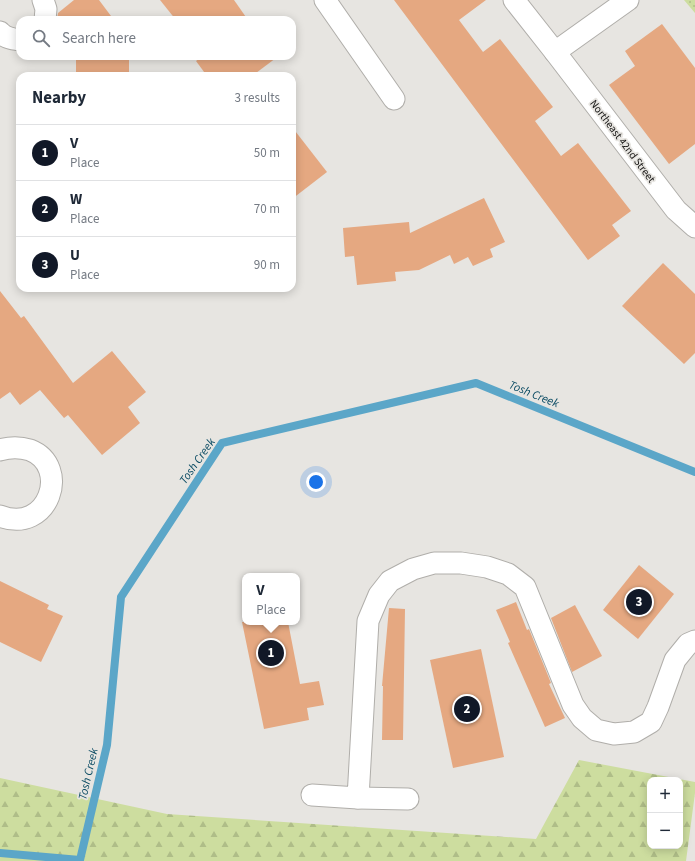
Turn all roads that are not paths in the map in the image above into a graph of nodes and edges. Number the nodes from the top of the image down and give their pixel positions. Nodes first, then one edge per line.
1 (42, 0) edge
2 (325, 0) edge
3 (514, 0) edge
4 (628, 0) edge
5 (45, 16) edge
6 (0, 32) edge
7 (16, 40) edge
8 (555, 52) junction
9 (394, 99) dead end
10 (695, 227) edge
11 (0, 450) edge
12 (0, 516) edge
13 (695, 641) edge
14 (312, 795) dead end
15 (358, 798) junction
16 (408, 799) dead end

1 - 5 street
2 - 9 street
3 - 8 street, Northeast 42nd Street
4 - 8 street
6 - 7 street
8 - 10 street, Northeast 42nd Street
11 - 12 street
13 - 15 street
14 - 15 street
15 - 16 street

